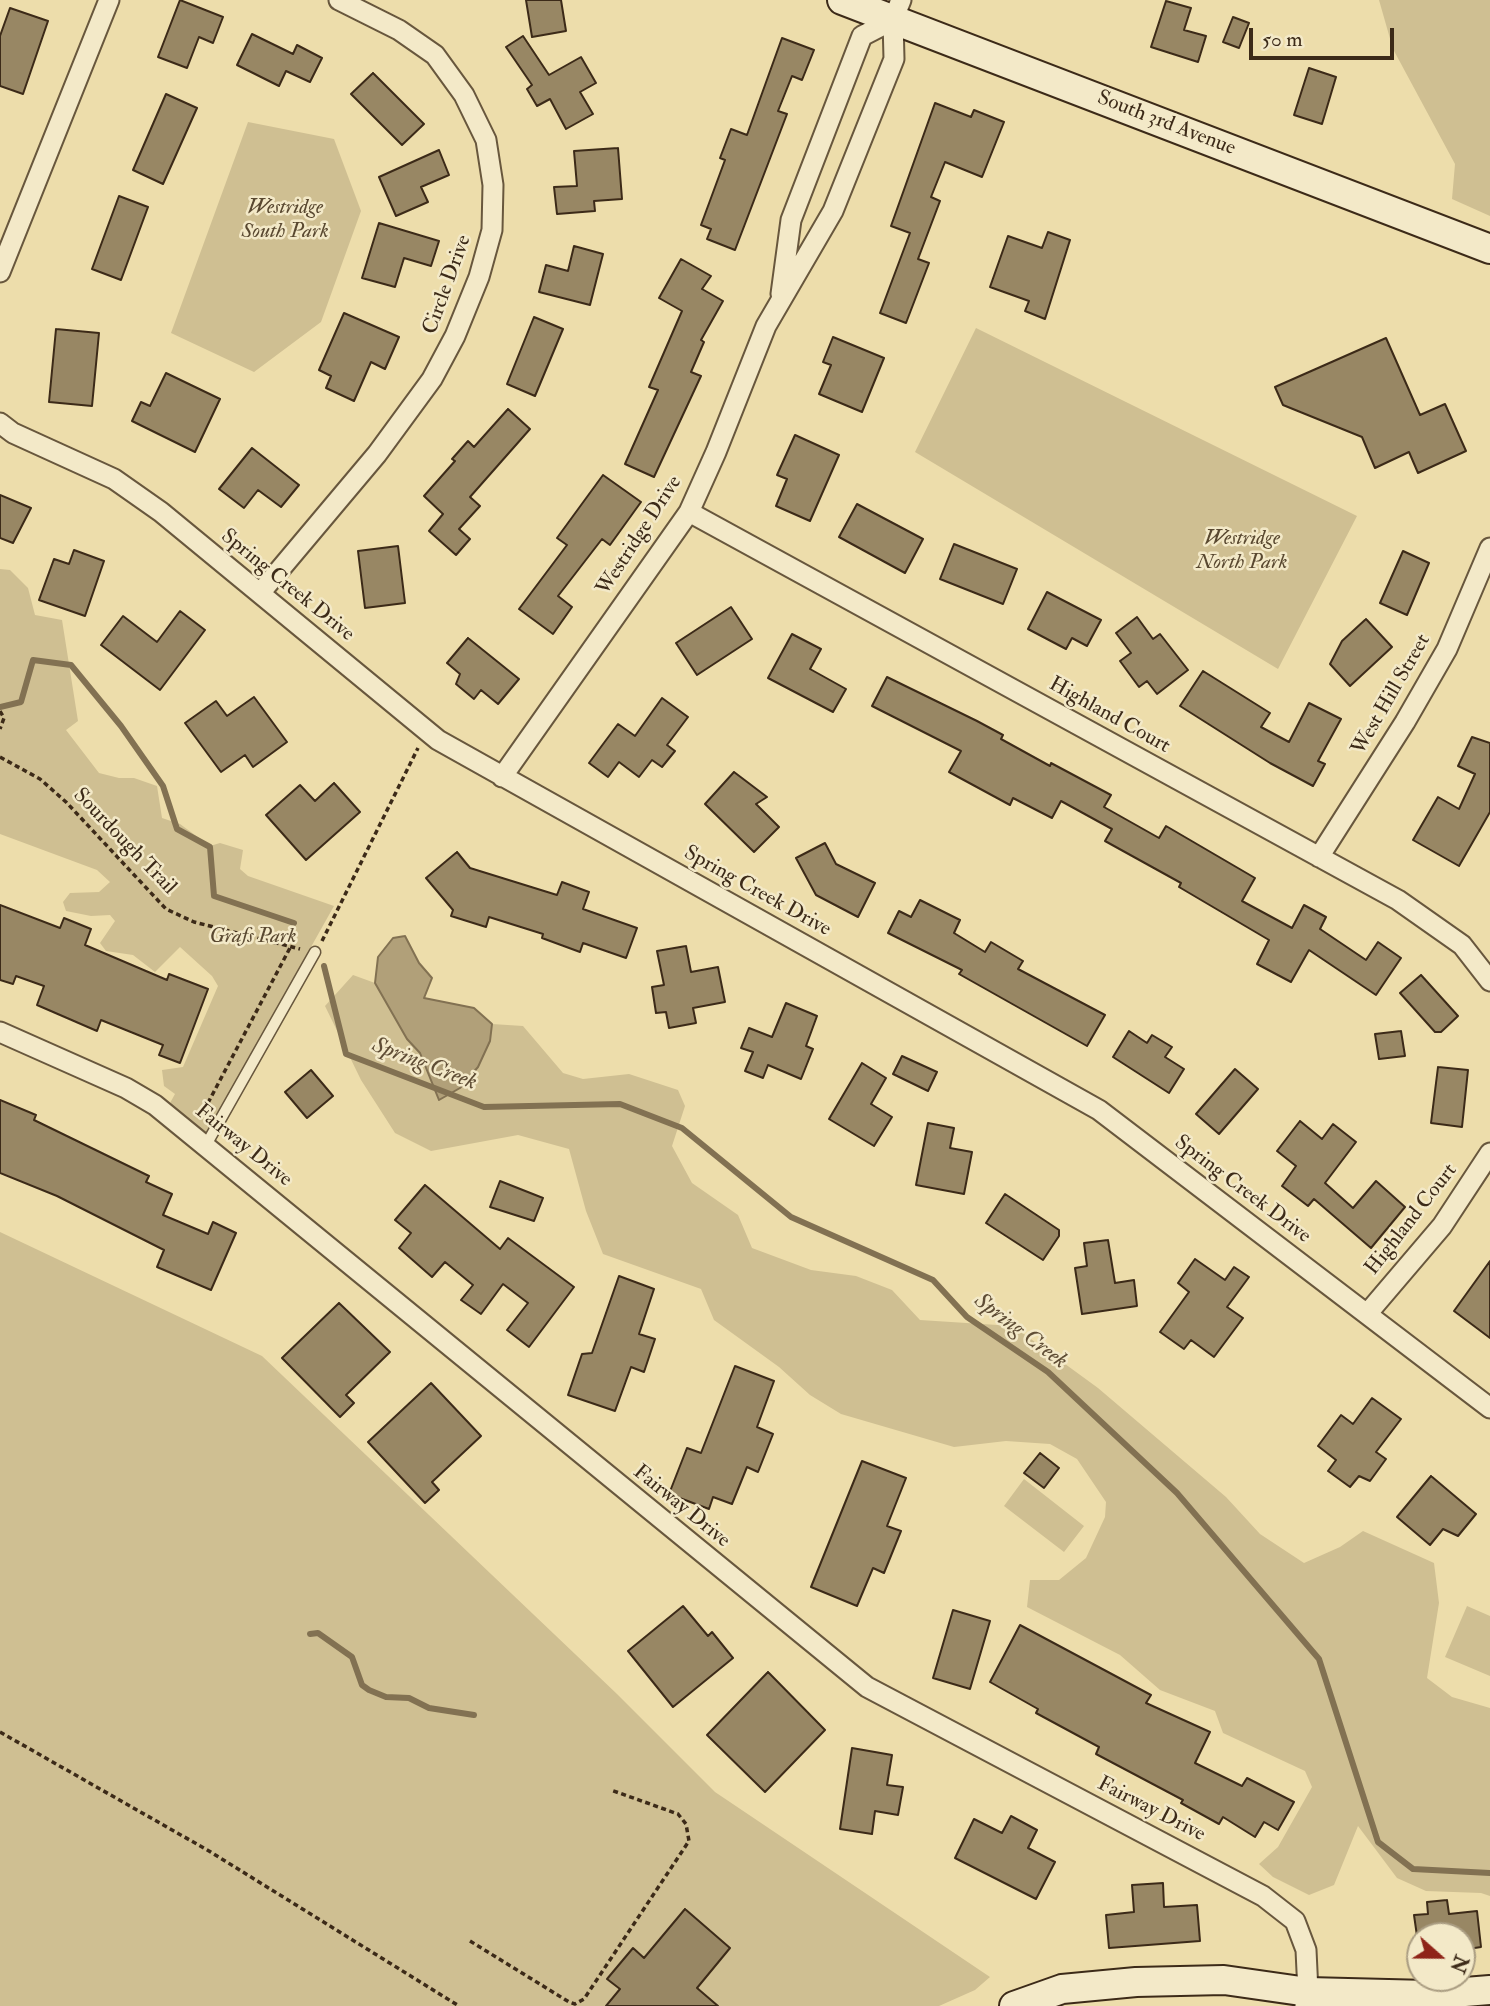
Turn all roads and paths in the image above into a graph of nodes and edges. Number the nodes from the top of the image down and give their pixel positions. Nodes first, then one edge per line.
1 (109, 0) edge
2 (340, 0) edge
3 (842, 0) edge
4 (897, 10) edge
5 (1490, 249) edge
6 (0, 272) edge
7 (780, 300) junction
8 (0, 423) edge
9 (688, 512) junction
10 (1490, 548) edge
11 (261, 592) junction
12 (0, 711) edge
13 (0, 729) edge
14 (427, 730) junction
15 (0, 757) edge
16 (502, 777) junction
17 (1319, 857) junction
18 (291, 946) junction
19 (315, 953) junction
20 (1490, 981) edge
21 (0, 1032) edge
22 (199, 1139) junction
23 (1490, 1153) edge
24 (1367, 1314) junction
25 (1490, 1408) edge
26 (0, 1732) edge
27 (611, 1790) dead end
28 (470, 1941) dead end
29 (1490, 1990) edge
30 (1307, 1999) edge
31 (459, 2006) edge
32 (1014, 2006) edge

1 - 6 street
2 - 11 street, Circle Drive
3 - 4 main road, South 3rd Avenue
4 - 5 main road, South 3rd Avenue
4 - 7 street, Westridge Drive
4 - 7 street, Westridge Drive
7 - 9 street, Westridge Drive
8 - 11 street, Spring Creek Drive
9 - 16 street, Westridge Drive
9 - 17 street, Highland Court
10 - 17 street, West Hill Street
11 - 14 street, Spring Creek Drive
12 - 13 path
14 - 16 street, Spring Creek Drive
14 - 19 path
15 - 18 path, Sourdough Trail
16 - 24 street, Spring Creek Drive
17 - 20 street, Highland Court
18 - 19 path, Sourdough Trail
18 - 22 path
19 - 22 lane
21 - 22 street, Fairway Drive
22 - 30 street, Fairway Drive
23 - 24 street, Highland Court
24 - 25 street, Spring Creek Drive
26 - 31 path
27 - 28 path
29 - 30 main road
30 - 32 main road

